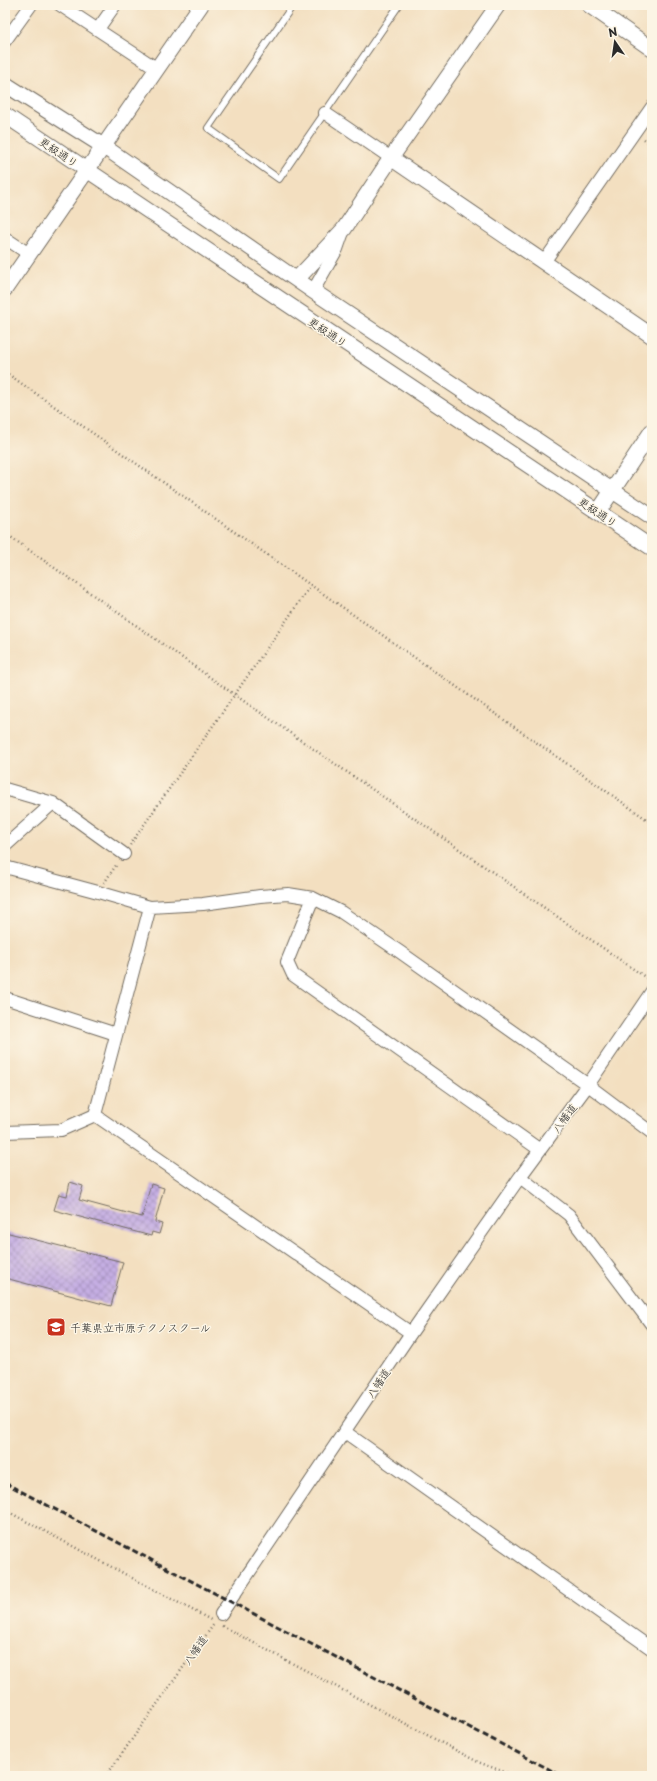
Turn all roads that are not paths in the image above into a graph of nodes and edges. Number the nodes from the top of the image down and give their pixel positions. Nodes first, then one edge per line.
1 (31, 5) edge
2 (60, 5) edge
3 (115, 5) edge
4 (201, 5) edge
5 (293, 5) edge
6 (399, 5) edge
7 (498, 5) edge
8 (589, 5) edge
9 (98, 29) junction
10 (5, 41) edge
11 (652, 49) edge
12 (156, 68) junction
13 (5, 84) edge
14 (652, 107) edge
15 (325, 113) junction
16 (5, 115) edge
17 (103, 146) junction
18 (391, 158) junction
19 (86, 170) junction
20 (344, 229) junction
21 (5, 238) edge
22 (28, 254) junction
23 (544, 262) junction
24 (297, 280) junction
25 (5, 289) edge
26 (313, 291) junction
27 (652, 336) edge
28 (652, 431) edge
29 (612, 490) junction
30 (598, 512) junction
31 (652, 517) edge
32 (652, 548) edge
33 (5, 789) edge
34 (53, 803) junction
35 (5, 846) edge
36 (124, 854) road end
37 (5, 867) edge
38 (313, 898) junction
39 (150, 907) junction
40 (652, 992) edge
41 (5, 998) edge
42 (116, 1034) junction
43 (588, 1085) junction
44 (95, 1115) junction
45 (5, 1132) edge
46 (652, 1133) edge
47 (540, 1150) junction
48 (520, 1177) junction
49 (652, 1325) edge
50 (411, 1333) junction
51 (345, 1432) junction
52 (218, 1618) road end
53 (652, 1649) edge

1 - 10 street
2 - 9 street
3 - 9 street
4 - 12 street
5 - 15 lane
6 - 15 lane
7 - 18 street
8 - 11 street
9 - 12 street
12 - 17 street
13 - 17 street
14 - 23 street
15 - 18 street
16 - 19 street, 更級通り
17 - 19 street
17 - 24 street
18 - 20 street
18 - 23 street
19 - 22 street
19 - 30 street, 更級通り
20 - 24 street
20 - 26 street
21 - 22 street
22 - 25 street
23 - 27 street
24 - 26 street
26 - 29 street
28 - 29 street
29 - 30 street
29 - 31 street
30 - 32 street, 更級通り
33 - 34 street
34 - 35 street
34 - 36 street
37 - 39 street
38 - 39 street
38 - 43 street
38 - 47 street
39 - 42 street
40 - 43 street, 八幡道
41 - 42 street
42 - 44 street
43 - 46 street
43 - 47 street, 八幡道
44 - 45 street
44 - 50 street
47 - 48 street, 八幡道
48 - 49 street
48 - 50 street, 八幡道
50 - 51 street, 八幡道
51 - 52 street, 八幡道
51 - 53 street

